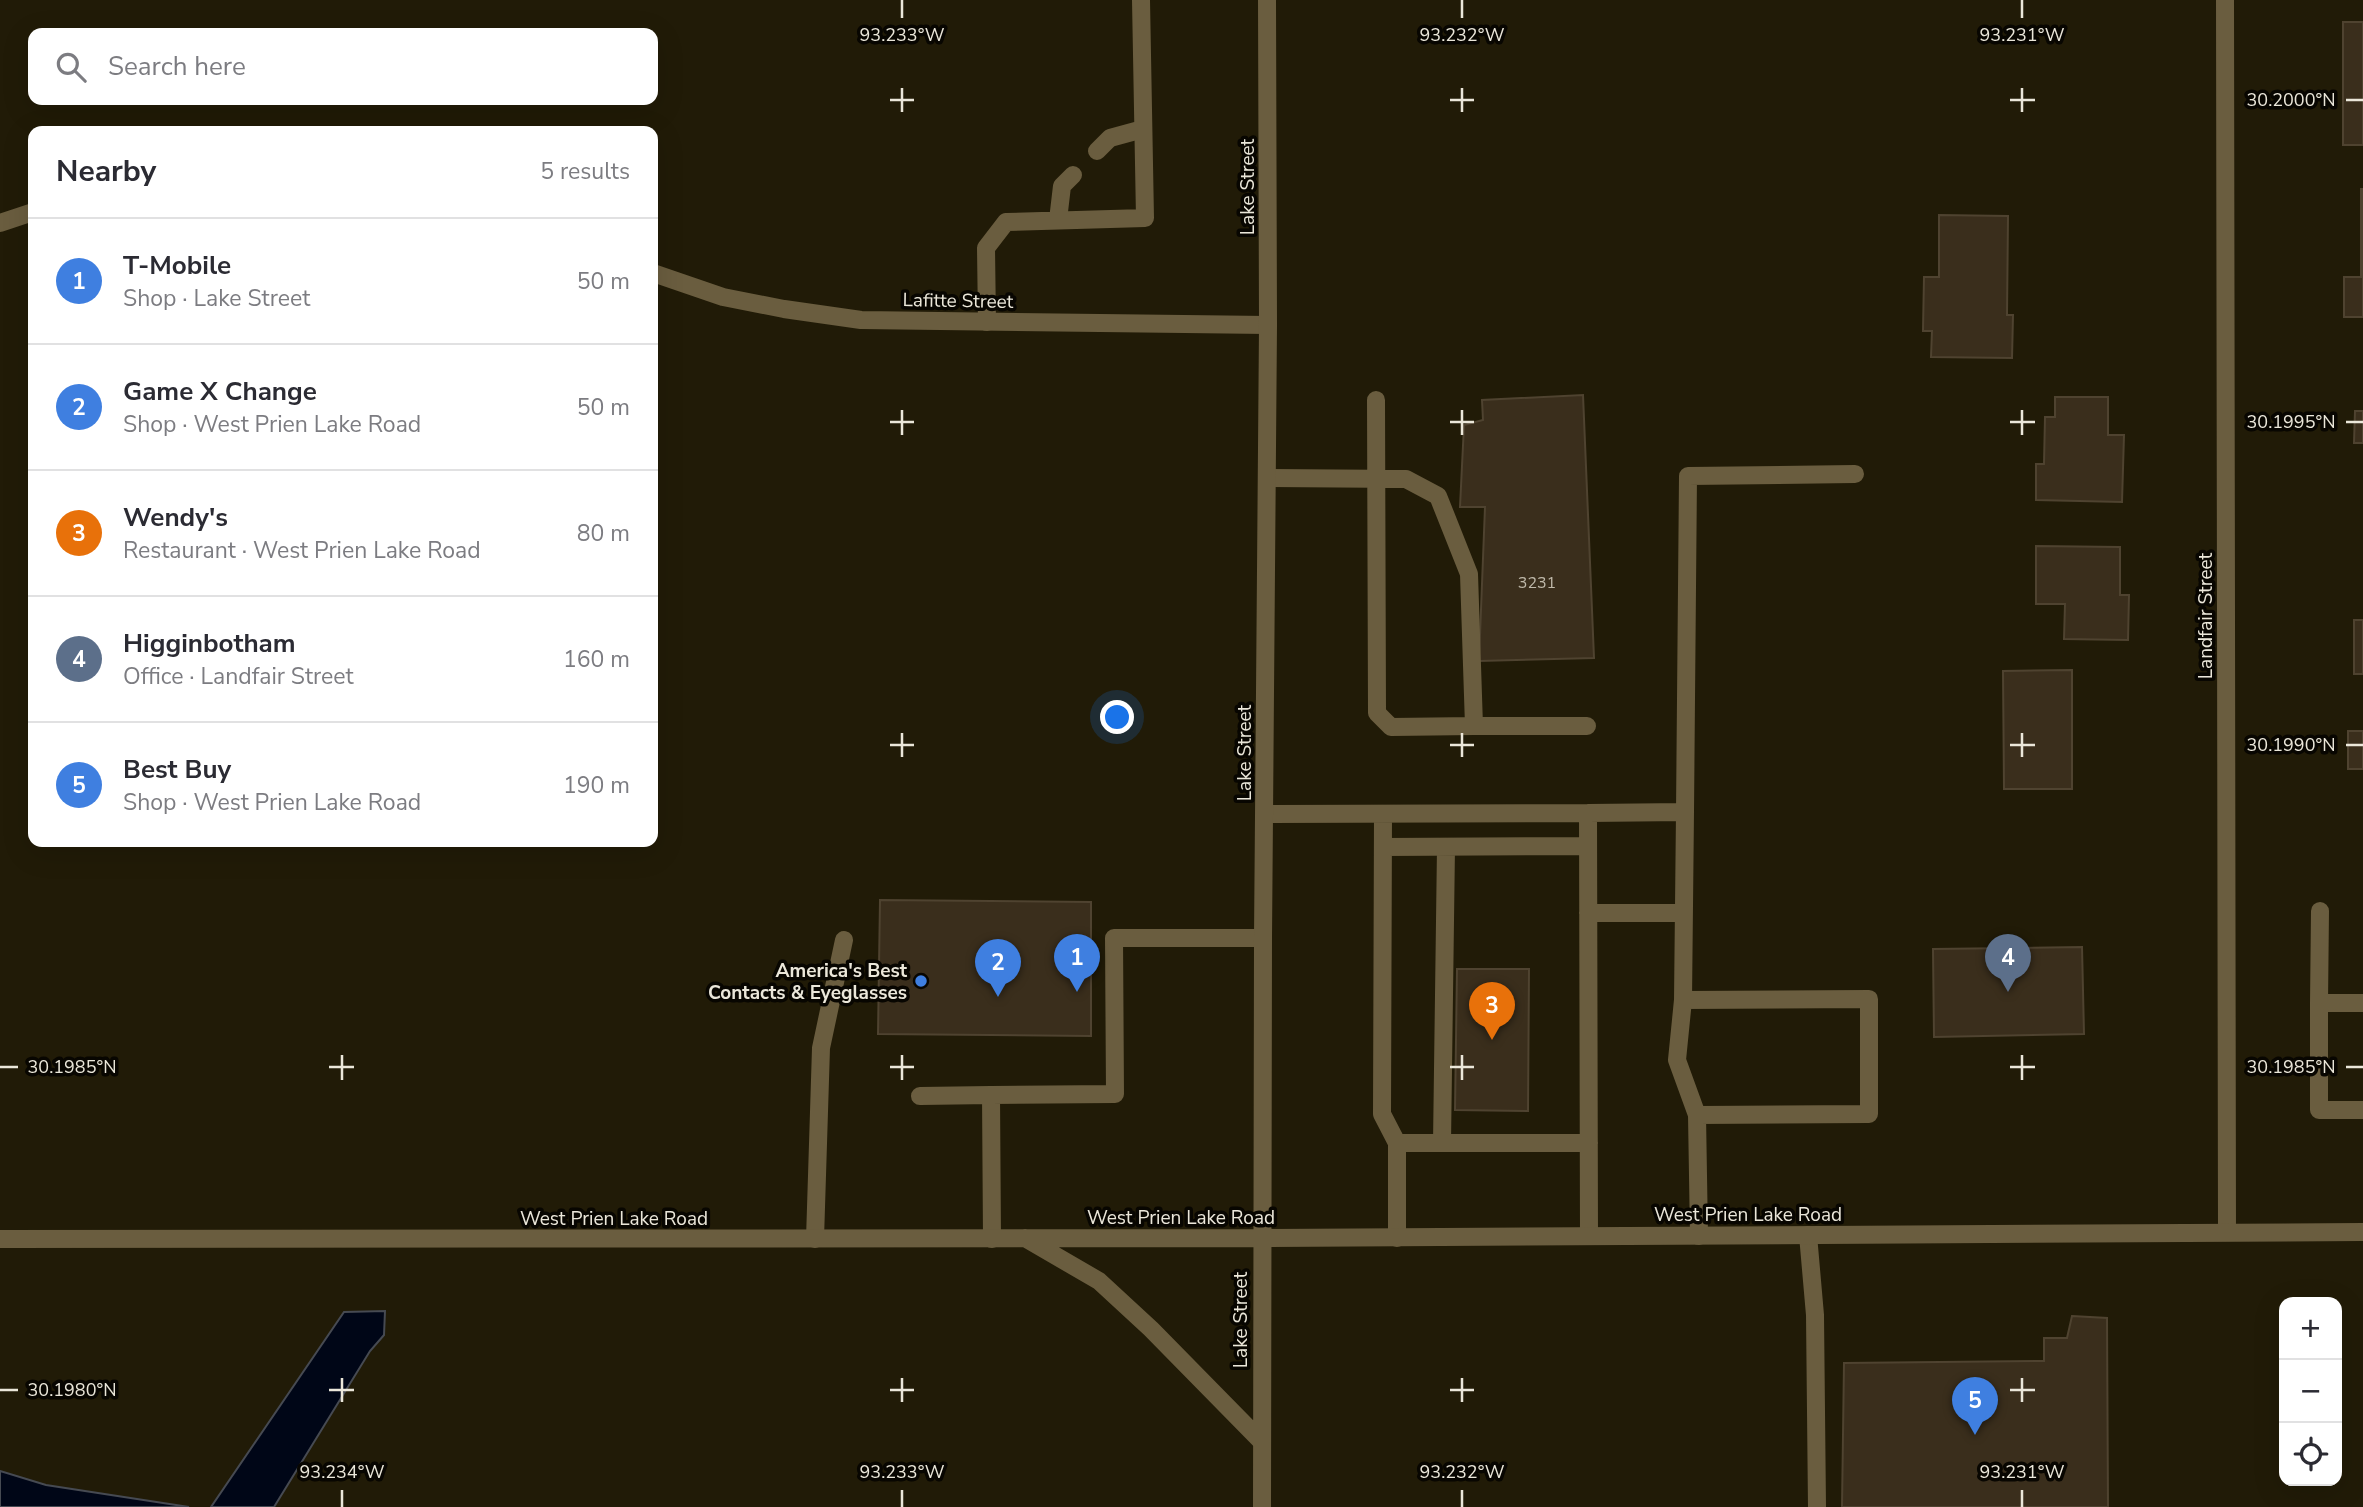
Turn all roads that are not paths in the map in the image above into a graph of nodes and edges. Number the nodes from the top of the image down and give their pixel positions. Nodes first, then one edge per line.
1 (1140, 0) edge
2 (1267, 0) edge
3 (2225, 0) edge
4 (1143, 130) junction
5 (1097, 151) dead end
6 (1073, 175) dead end
7 (28, 214) edge
8 (1058, 220) junction
9 (0, 222) edge
10 (658, 276) edge
11 (987, 322) junction
12 (1268, 325) junction
13 (1376, 400) dead end
14 (1855, 474) dead end
15 (1267, 478) junction
16 (1377, 479) junction
17 (1474, 726) junction
18 (1587, 726) dead end
19 (1685, 812) junction
20 (1588, 813) junction
21 (1265, 814) junction
22 (1383, 814) junction
23 (1588, 846) junction
24 (1382, 847) junction
25 (1446, 847) junction
26 (2320, 911) dead end
27 (1588, 912) junction
28 (1684, 912) junction
29 (1263, 938) junction
30 (844, 940) dead end
31 (1683, 1000) junction
32 (2319, 1003) junction
33 (2363, 1003) edge
34 (991, 1095) junction
35 (920, 1096) dead end
36 (2363, 1110) edge
37 (1698, 1115) junction
38 (1396, 1143) junction
39 (1442, 1143) junction
40 (1589, 1143) junction
41 (2227, 1232) junction
42 (2363, 1232) edge
43 (1808, 1235) junction
44 (1589, 1236) junction
45 (1699, 1236) junction
46 (1025, 1238) junction
47 (1262, 1238) junction
48 (1397, 1238) junction
49 (815, 1239) junction
50 (992, 1239) junction
51 (0, 1240) edge
52 (1261, 1441) junction
53 (1262, 1507) edge
54 (1817, 1507) edge

1 - 4 street
2 - 12 street, Lake Street
3 - 41 street, Landfair Street
4 - 5 street
4 - 8 street
6 - 8 street
7 - 9 street
8 - 11 street
10 - 11 street, Lafitte Street
11 - 12 street, Lafitte Street
12 - 15 street, Lake Street
13 - 16 street
14 - 19 street
15 - 16 street
15 - 21 street, Lake Street
16 - 17 street
16 - 17 street
17 - 18 street
19 - 20 street
19 - 28 street
20 - 22 street
20 - 23 street
21 - 22 street
21 - 29 street, Lake Street
22 - 24 street
23 - 25 street
23 - 27 street
24 - 25 street
24 - 38 street
25 - 39 street
26 - 32 street
27 - 28 street
27 - 40 street
28 - 31 street
29 - 34 street
29 - 47 street, Lake Street
30 - 49 street
31 - 37 street
31 - 37 street
32 - 33 street
32 - 36 street
34 - 35 street
34 - 50 street
37 - 45 street
38 - 39 street
38 - 48 street
39 - 40 street
40 - 44 street
41 - 42 street, West Prien Lake Road
41 - 43 street, West Prien Lake Road
43 - 45 street, West Prien Lake Road
43 - 54 street
44 - 45 street, West Prien Lake Road
44 - 48 street, West Prien Lake Road
46 - 47 street, West Prien Lake Road
46 - 50 street, West Prien Lake Road
46 - 52 street
47 - 48 street, West Prien Lake Road
47 - 52 street, Lake Street
49 - 50 street, West Prien Lake Road
49 - 51 street, West Prien Lake Road
52 - 53 street, Lake Street

